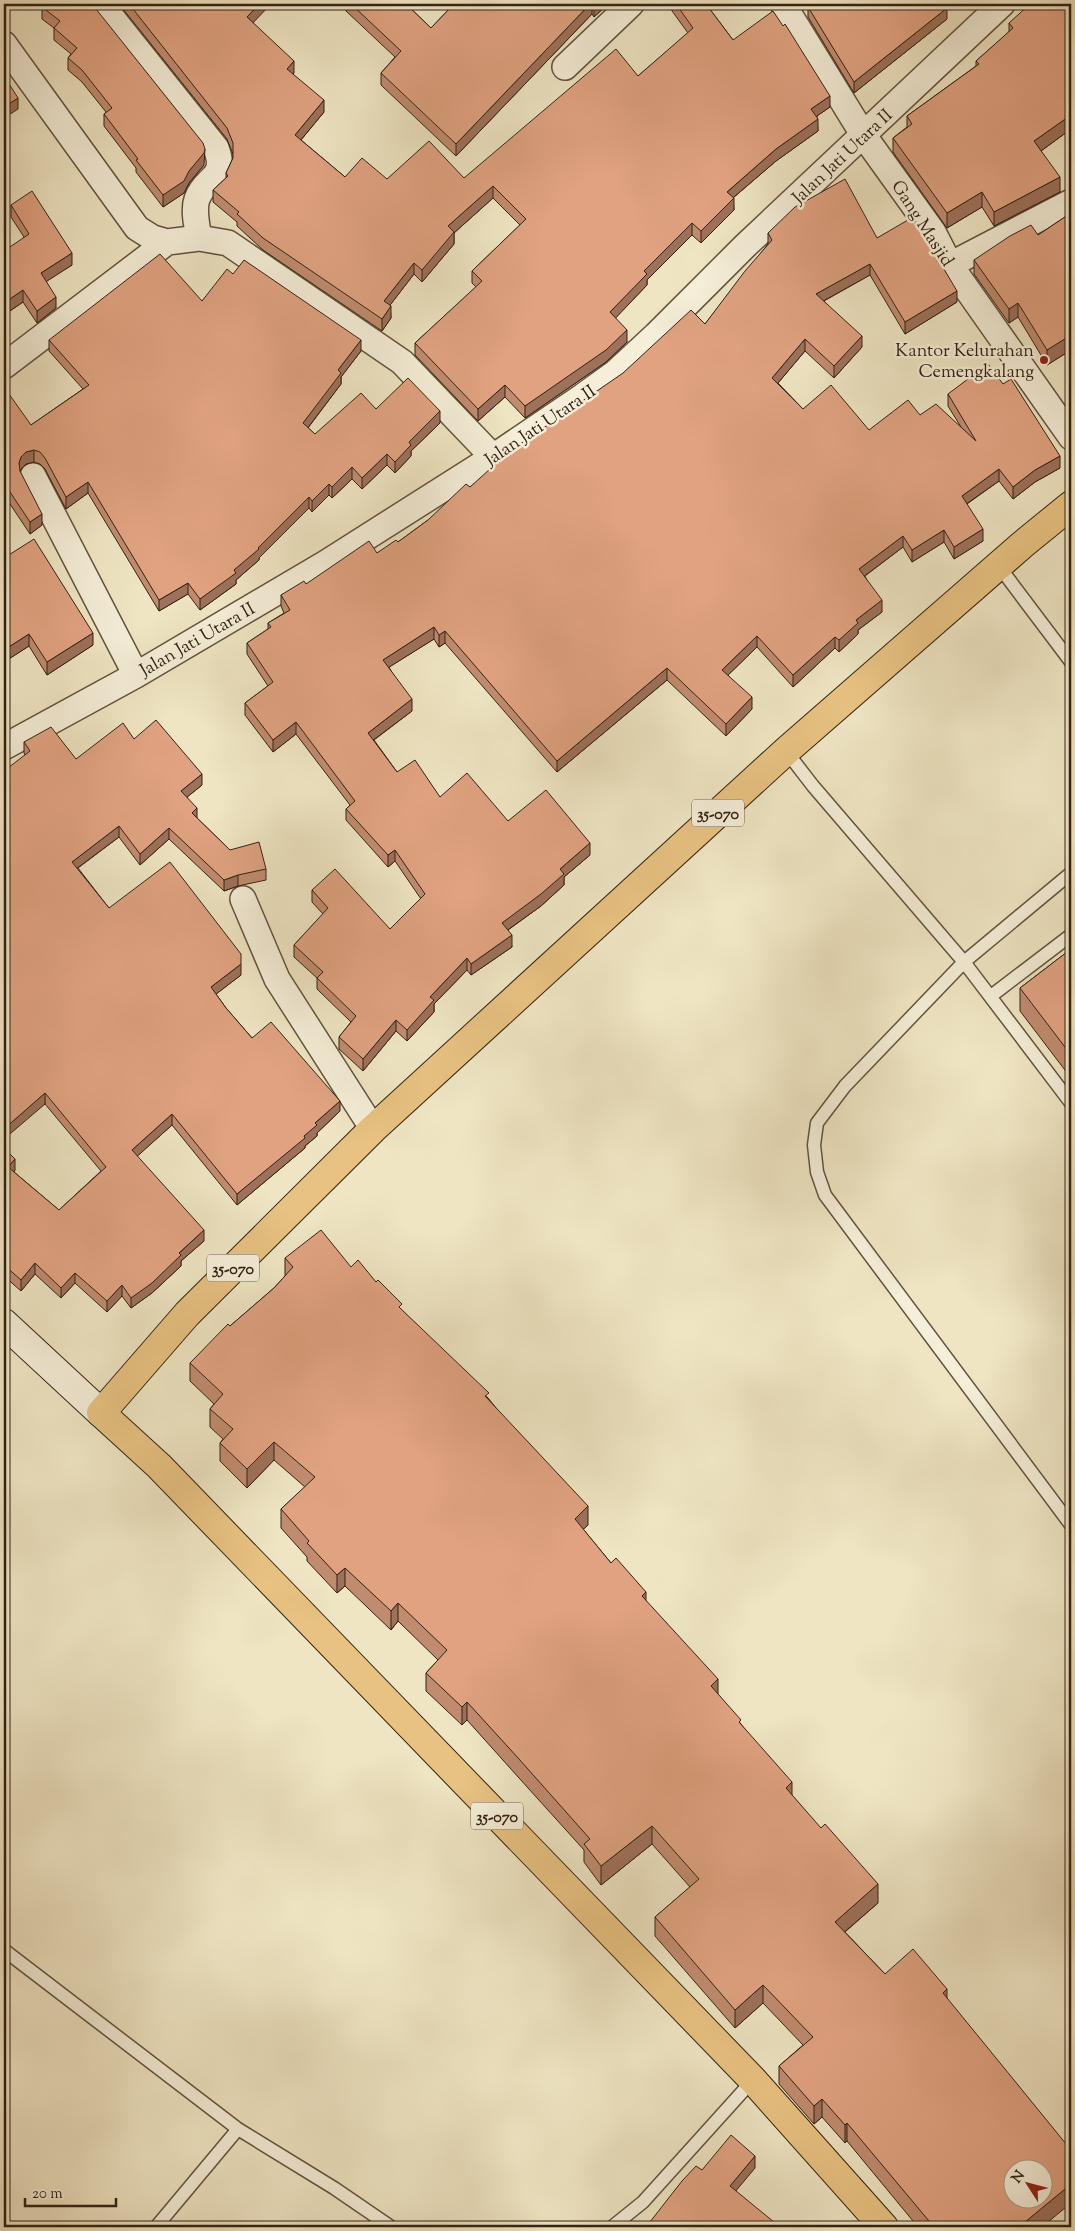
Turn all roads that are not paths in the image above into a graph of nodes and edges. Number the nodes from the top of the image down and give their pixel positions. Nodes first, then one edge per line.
1 (101, 4) edge
2 (631, 4) edge
3 (783, 4) edge
4 (1002, 4) edge
5 (4, 44) edge
6 (565, 67) dead end
7 (864, 136) junction
8 (1071, 202) edge
9 (199, 238) junction
10 (167, 242) junction
11 (950, 265) junction
12 (4, 366) edge
13 (1071, 437) edge
14 (493, 457) junction
15 (33, 476) dead end
16 (1071, 504) edge
17 (998, 565) junction
18 (1071, 662) edge
19 (136, 675) junction
20 (4, 747) edge
21 (786, 751) junction
22 (1071, 873) edge
23 (243, 899) dead end
24 (1071, 935) edge
25 (964, 962) junction
26 (991, 996) junction
27 (1071, 1103) edge
28 (372, 1129) junction
29 (4, 1323) edge
30 (101, 1413) junction
31 (1071, 1525) edge
32 (4, 1950) edge
33 (753, 2080) junction
34 (238, 2129) junction
35 (156, 2227) edge
36 (391, 2227) edge
37 (612, 2227) edge
38 (884, 2227) edge

1 - 9 street
2 - 6 street
3 - 7 street, Gang Masjid
4 - 7 street, Jalan Jati Utara II
5 - 10 street
7 - 11 street, Gang Masjid
7 - 14 street, Jalan Jati Utara II
8 - 11 street
9 - 10 street
9 - 14 street
10 - 12 street
11 - 13 street, Gang Masjid
14 - 19 street, Jalan Jati Utara II
15 - 19 street
16 - 17 main road, 35-070
17 - 18 lane
17 - 21 main road, 35-070
19 - 20 street, Jalan Jati Utara II
21 - 25 lane
21 - 28 main road, 35-070
22 - 25 lane
23 - 28 street
24 - 26 lane
25 - 26 lane
25 - 31 lane
26 - 27 lane
28 - 30 main road, 35-070
29 - 30 main road
30 - 33 main road, 35-070
32 - 34 lane
33 - 37 lane
33 - 38 main road, 35-070
34 - 35 lane
34 - 36 lane

